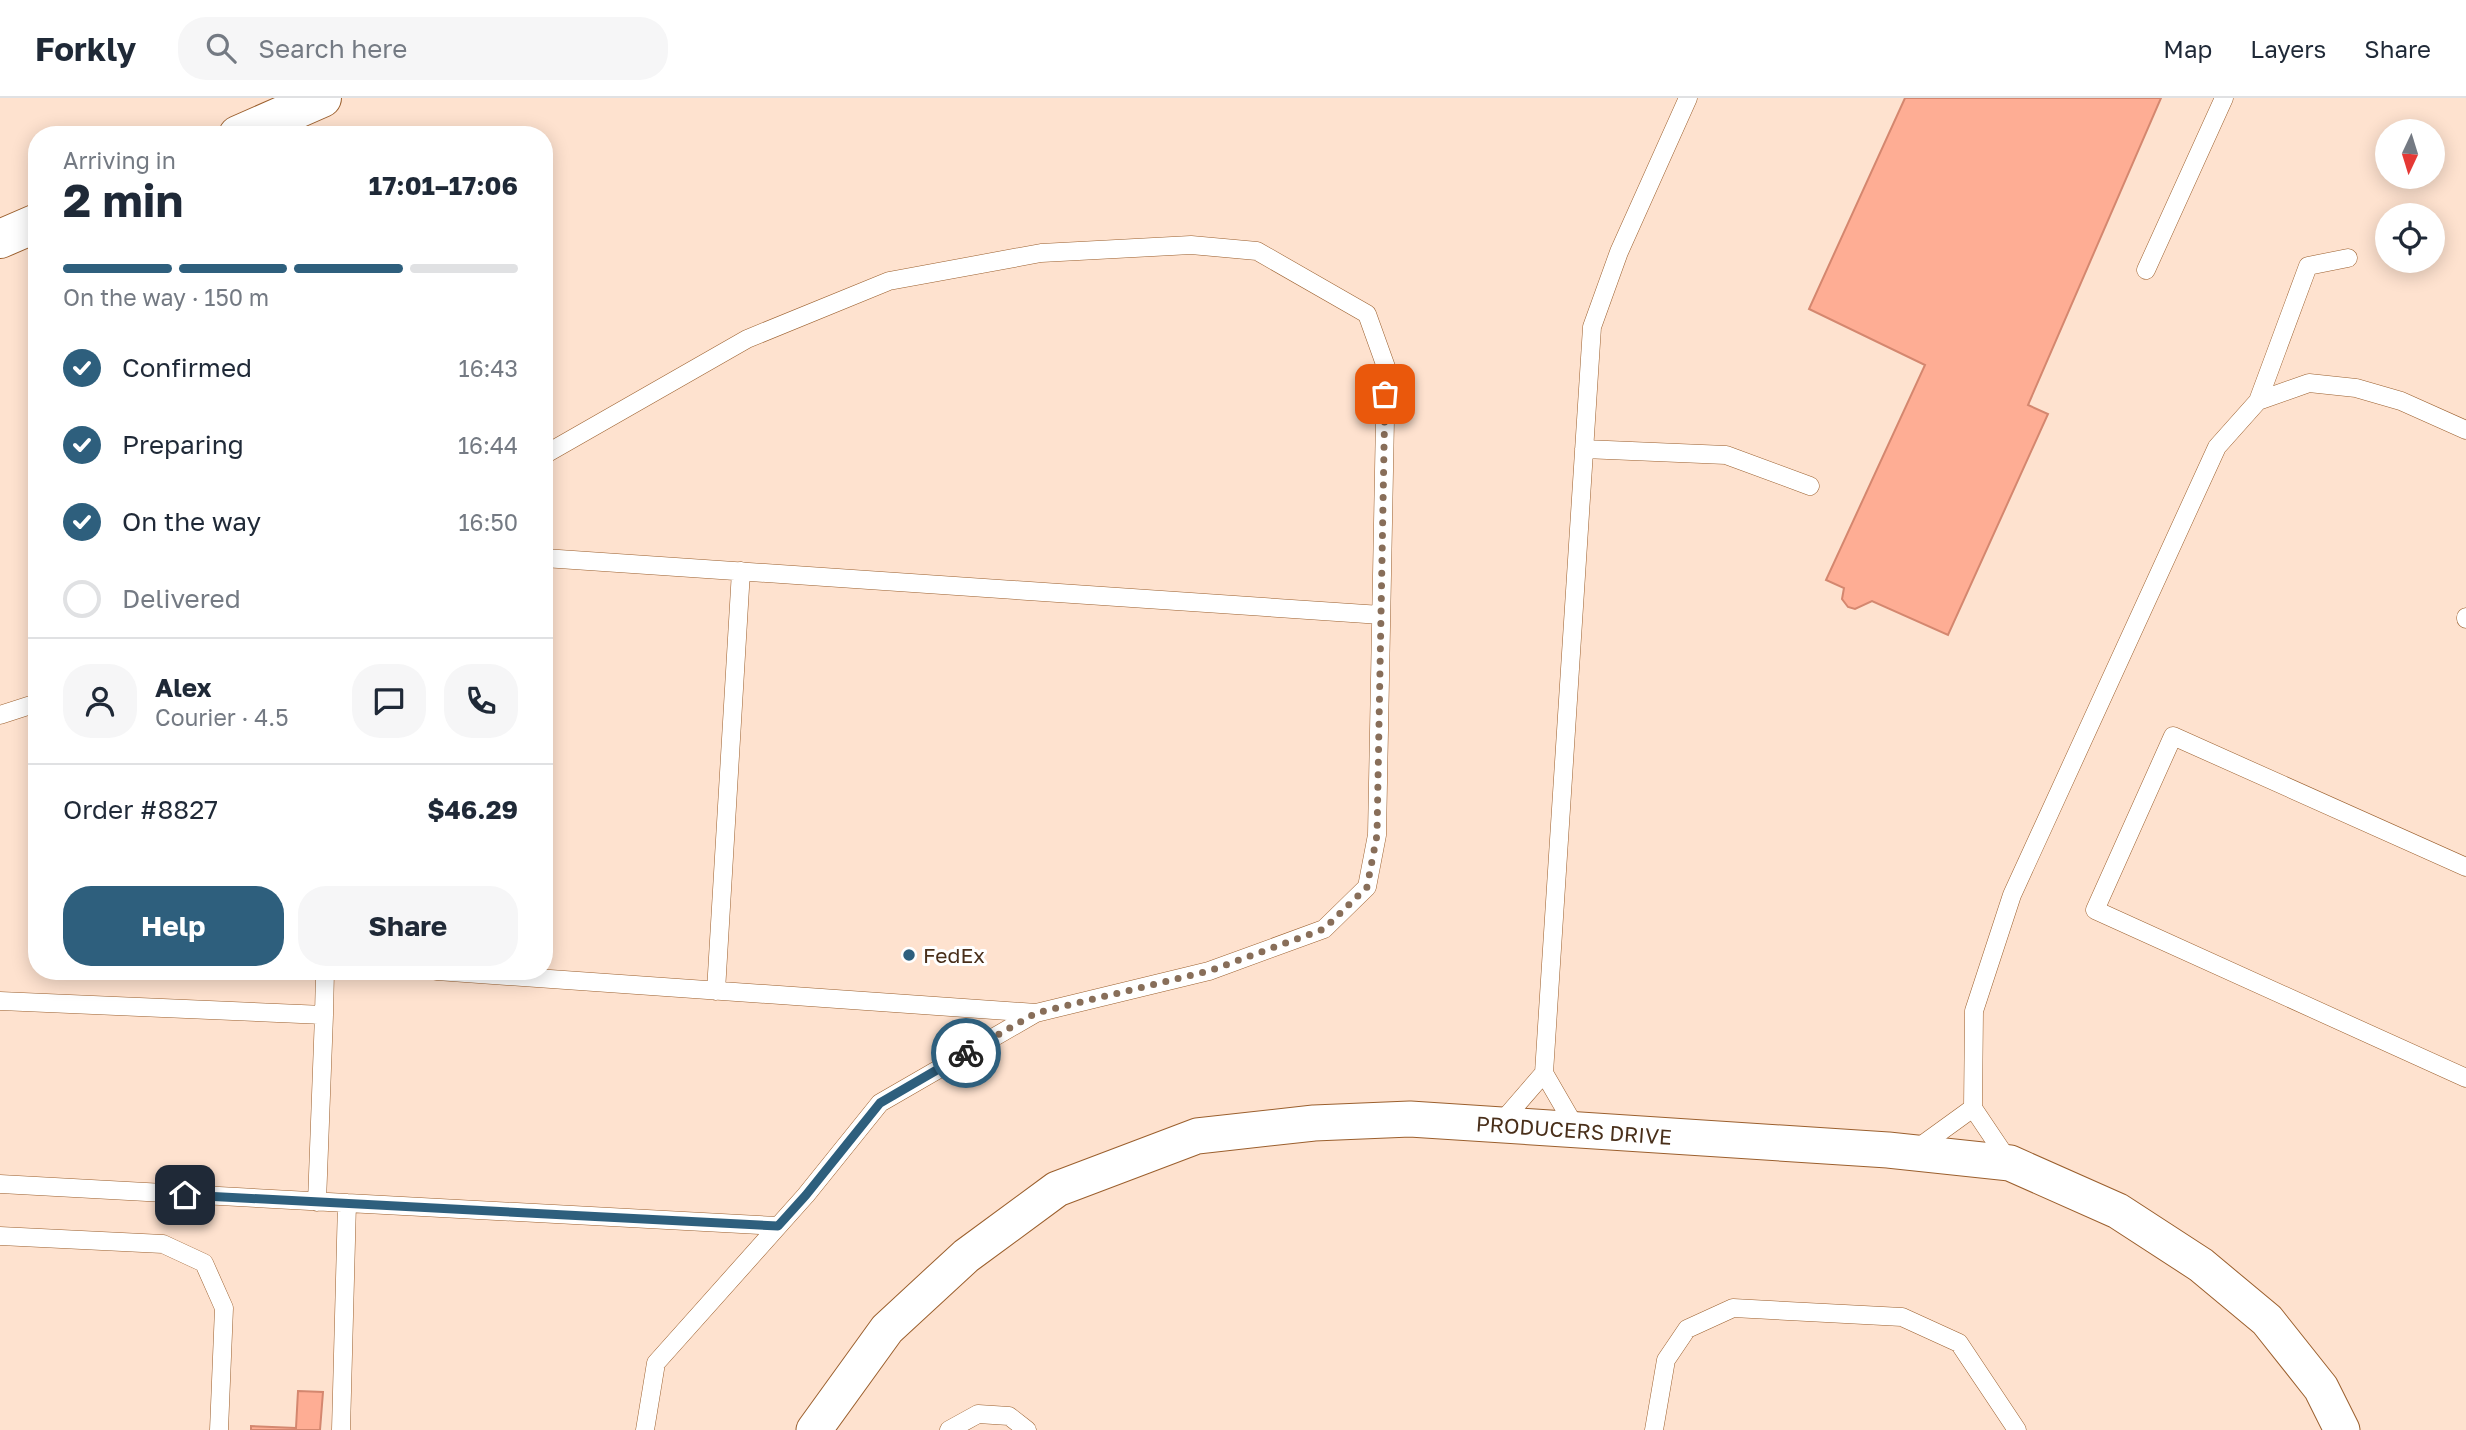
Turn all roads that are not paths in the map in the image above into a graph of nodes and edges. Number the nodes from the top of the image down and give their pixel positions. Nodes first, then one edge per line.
1 (322, 98) edge
2 (1688, 98) edge
3 (2224, 98) edge
4 (258, 126) edge
5 (28, 227) edge
6 (0, 239) edge
7 (2348, 258) dead end
8 (2146, 270) dead end
9 (2258, 401) junction
10 (2466, 430) edge
11 (1584, 449) junction
12 (553, 450) edge
13 (1810, 486) dead end
14 (553, 559) edge
15 (741, 571) junction
16 (1381, 615) junction
17 (28, 706) edge
18 (0, 715) edge
19 (2466, 867) edge
20 (553, 979) edge
21 (325, 980) edge
22 (716, 991) junction
23 (0, 1002) edge
24 (1036, 1013) junction
25 (324, 1015) junction
26 (1544, 1073) junction
27 (2466, 1077) edge
28 (1973, 1108) junction
29 (1499, 1125) junction
30 (1577, 1130) junction
31 (1911, 1153) junction
32 (2010, 1163) junction
33 (0, 1184) edge
34 (317, 1202) junction
35 (347, 1203) junction
36 (778, 1226) junction
37 (0, 1236) edge
38 (219, 1430) edge
39 (341, 1430) edge
40 (645, 1430) edge
41 (814, 1430) edge
42 (949, 1430) edge
43 (1027, 1430) edge
44 (1654, 1430) edge
45 (2017, 1430) edge
46 (2342, 1430) edge

1 - 4 highway
2 - 11 lane
3 - 8 lane
5 - 6 highway
7 - 9 lane
9 - 10 lane
9 - 28 lane
11 - 13 lane
11 - 26 lane
12 - 16 lane
14 - 15 lane
15 - 16 lane
15 - 22 lane
16 - 24 lane
17 - 18 lane
19 - 27 lane
20 - 22 lane
21 - 25 lane
22 - 24 lane
23 - 25 lane
24 - 36 lane
25 - 34 lane
26 - 29 lane
26 - 30 lane
28 - 31 lane
28 - 32 lane
29 - 30 street, PRODUCERS DRIVE
29 - 41 street, PRODUCERS DRIVE
30 - 31 street, PRODUCERS DRIVE
31 - 32 street, PRODUCERS DRIVE
32 - 46 street, PRODUCERS DRIVE
33 - 34 lane
34 - 35 lane
35 - 36 lane
35 - 39 lane
36 - 40 lane
37 - 38 lane
42 - 43 lane
44 - 45 lane

